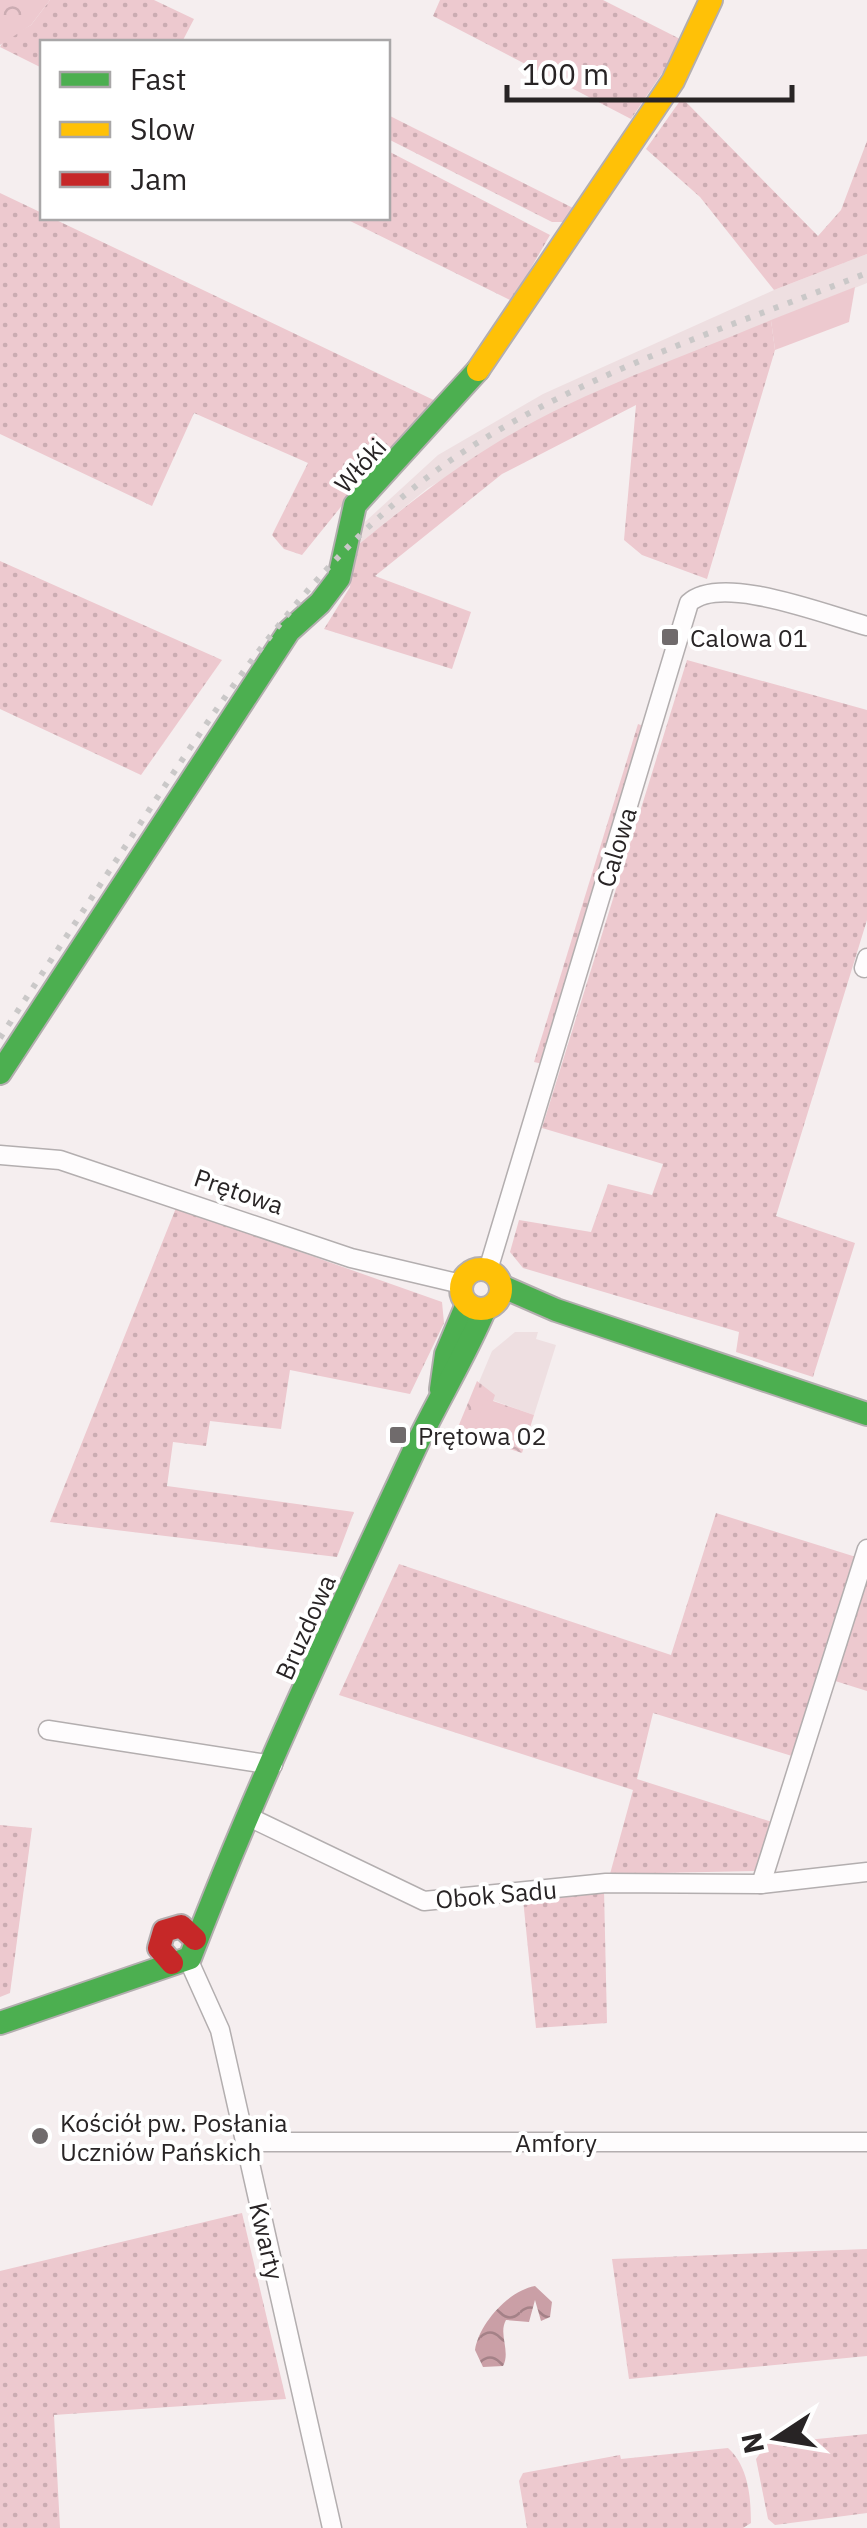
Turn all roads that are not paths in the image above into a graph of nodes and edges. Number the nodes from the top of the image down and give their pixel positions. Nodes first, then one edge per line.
1 (711, 0) edge
2 (867, 626) edge
3 (0, 1073) edge
4 (0, 1155) edge
5 (483, 1292) junction
6 (867, 1414) edge
7 (867, 1549) edge
8 (48, 1730) dead end
9 (273, 1765) junction
10 (249, 1817) junction
11 (867, 1872) edge
12 (761, 1884) junction
13 (179, 1947) junction
14 (0, 2024) edge
15 (245, 2142) junction
16 (867, 2142) edge
17 (332, 2528) edge

1 - 3 street, Włóki
2 - 5 street, Calowa
4 - 5 street, Prętowa
5 - 6 street, Prętowa
5 - 9 street, Bruzdowa
7 - 12 street
8 - 9 street
9 - 10 street, Bruzdowa
10 - 12 street, Obok Sadu
10 - 13 street, Bruzdowa
11 - 12 street, Obok Sadu
13 - 14 street, Bruzdowa
13 - 15 street, Kwarty
15 - 16 street, Amfory
15 - 17 street, Kwarty

